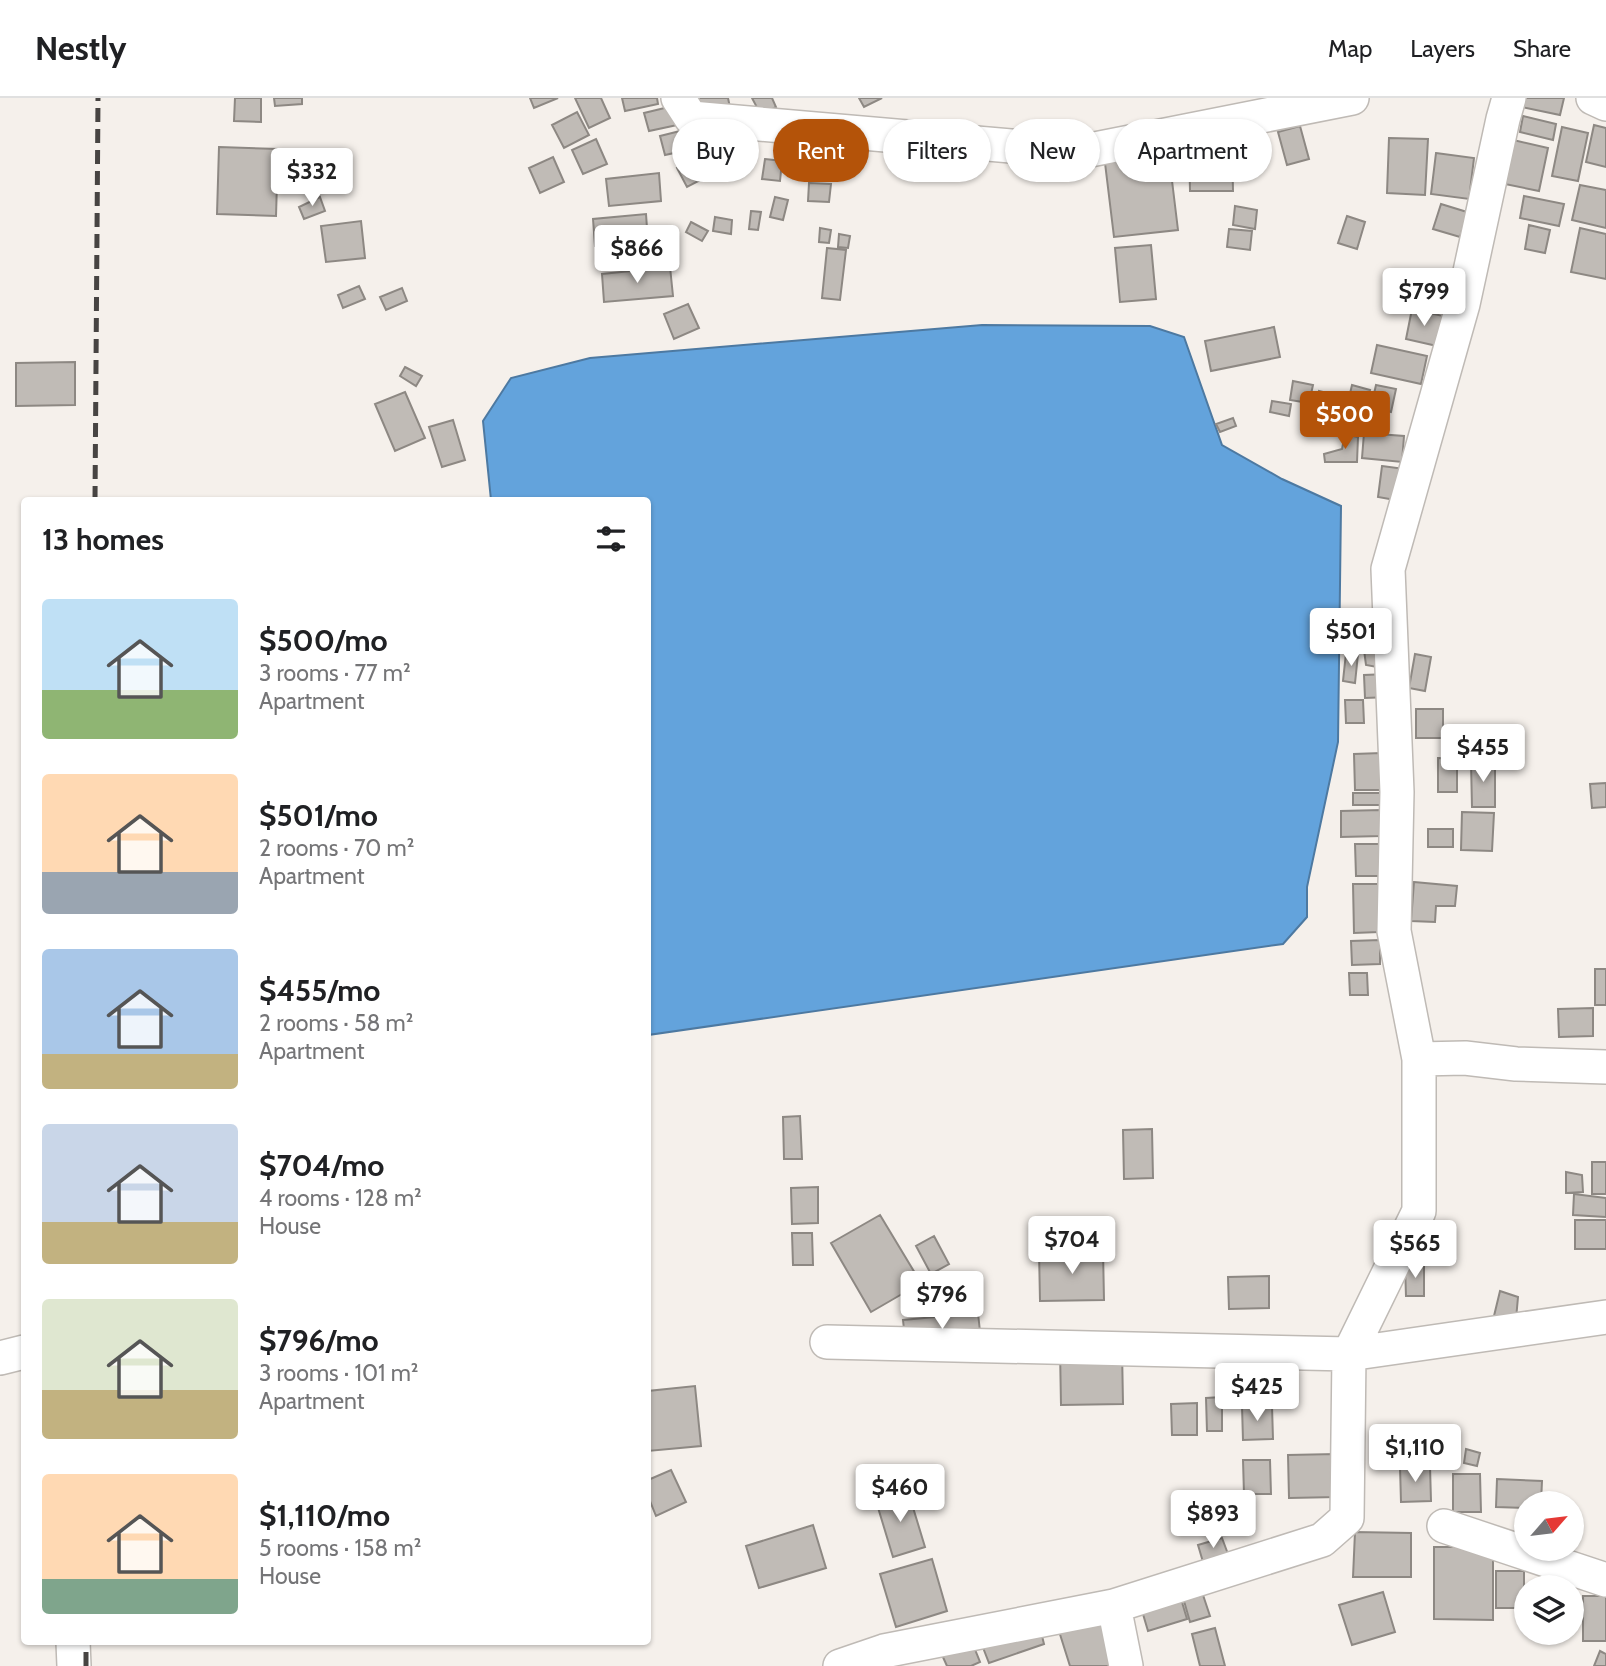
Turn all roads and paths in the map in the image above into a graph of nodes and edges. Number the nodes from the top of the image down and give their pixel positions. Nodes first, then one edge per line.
1 (678, 98) edge
2 (1353, 98) edge
3 (1509, 98) edge
4 (1593, 98) edge
5 (1606, 104) edge
6 (1419, 1059) junction
7 (1606, 1067) edge
8 (1606, 1317) edge
9 (827, 1342) dead end
10 (21, 1353) edge
11 (1349, 1354) junction
12 (0, 1357) edge
13 (1444, 1526) dead end
14 (1606, 1580) edge
15 (1114, 1606) junction
16 (73, 1645) edge
17 (74, 1666) edge
18 (840, 1666) edge
19 (1126, 1666) edge

1 - 2 street
3 - 6 street
4 - 5 street
6 - 7 street
6 - 11 street
8 - 11 street
9 - 11 street
10 - 12 street
11 - 15 street
13 - 14 street
15 - 18 street
15 - 19 street
16 - 17 street

